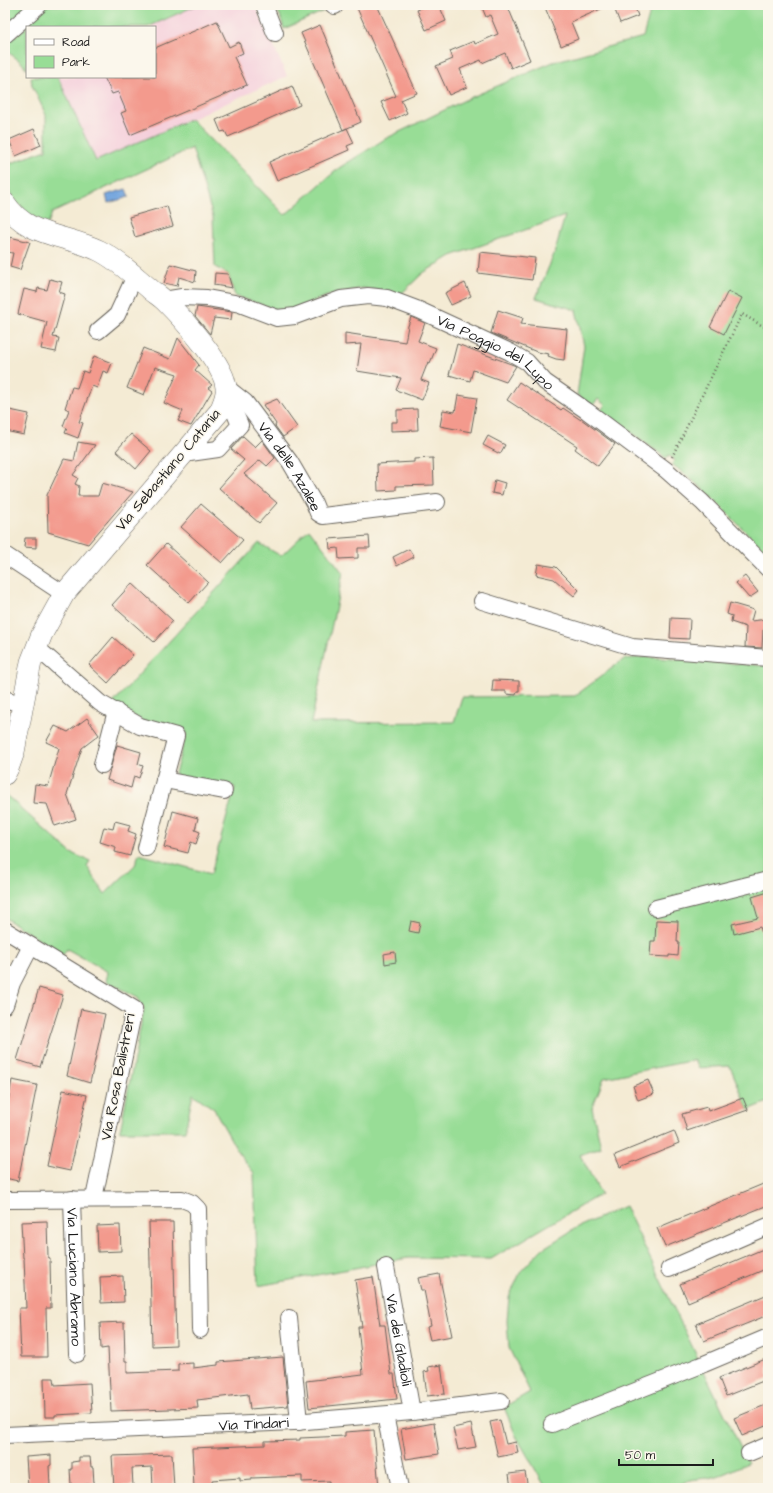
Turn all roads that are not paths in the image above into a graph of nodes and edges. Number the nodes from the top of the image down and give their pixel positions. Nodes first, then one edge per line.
1 (39, 5) edge
2 (264, 5) edge
3 (275, 33) dead end
4 (5, 34) edge
5 (5, 202) edge
6 (135, 276) junction
7 (164, 300) junction
8 (98, 331) dead end
9 (226, 393) junction
10 (437, 502) dead end
11 (5, 555) edge
12 (768, 569) edge
13 (64, 594) junction
14 (482, 601) dead end
15 (37, 648) junction
16 (768, 658) edge
17 (14, 702) edge
18 (116, 711) junction
19 (102, 765) dead end
20 (5, 774) edge
21 (164, 780) junction
22 (224, 791) dead end
23 (146, 848) dead end
24 (768, 880) edge
25 (656, 908) dead end
26 (5, 930) edge
27 (31, 946) junction
28 (5, 1005) edge
29 (94, 1198) junction
30 (72, 1199) junction
31 (5, 1200) edge
32 (768, 1226) edge
33 (386, 1267) dead end
34 (669, 1269) dead end
35 (289, 1318) dead end
36 (200, 1330) dead end
37 (768, 1337) edge
38 (77, 1354) dead end
39 (501, 1401) dead end
40 (412, 1412) junction
41 (385, 1415) junction
42 (299, 1422) junction
43 (552, 1424) dead end
44 (5, 1435) edge
45 (768, 1445) edge
46 (749, 1453) dead end
47 (400, 1488) edge

1 - 4 street
2 - 3 street
5 - 6 main road
6 - 7 main road
6 - 8 street
7 - 9 main road
7 - 12 street, Via Poggio del Lupo
9 - 10 street, Via delle Azalee
9 - 13 main road, Via Sebastiano Catania
11 - 13 street
13 - 15 main road, Via Sebastiano Catania
14 - 16 street
15 - 17 main road, Via Sebastiano Catania
15 - 18 street
17 - 20 main road, Via Sebastiano Catania
18 - 19 street
18 - 21 street
21 - 22 street
21 - 23 street
24 - 25 street
26 - 27 street, Via Rosa Balistreri
27 - 28 street
27 - 29 street, Via Rosa Balistreri
29 - 30 street
29 - 36 street
30 - 31 street
30 - 38 street, Via Luciano Abramo
32 - 34 street
33 - 40 street, Via dei Gladioli
35 - 42 street
37 - 43 street
39 - 40 street, Via Tindari
40 - 41 street, Via Tindari
41 - 42 street, Via Tindari
41 - 47 street
42 - 44 street, Via Tindari
45 - 46 street

